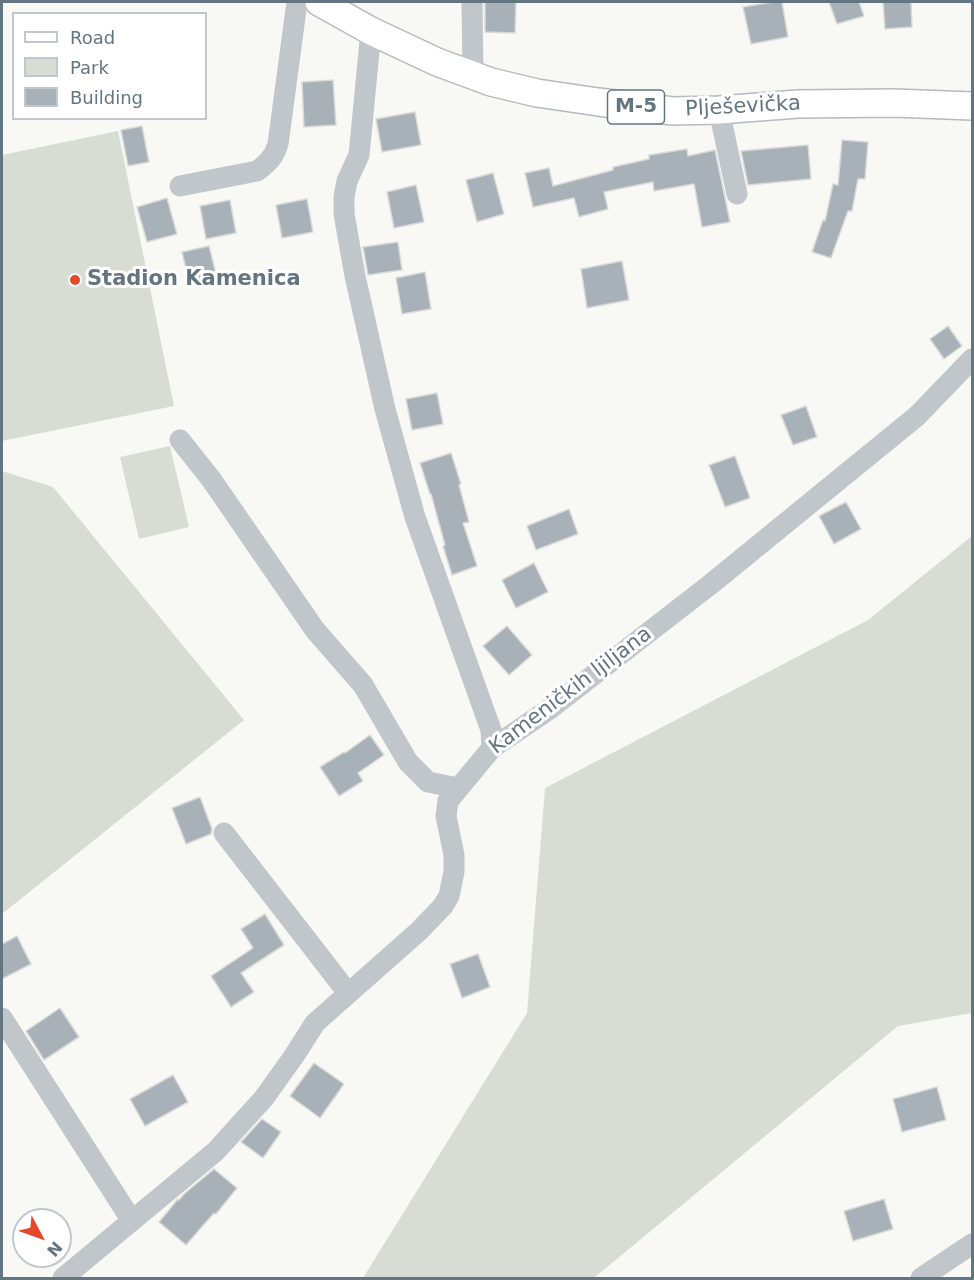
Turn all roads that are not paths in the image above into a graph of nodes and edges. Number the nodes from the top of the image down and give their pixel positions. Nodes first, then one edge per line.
1 (297, 2) edge
2 (472, 2) edge
3 (333, 5) edge
4 (371, 31) junction
5 (473, 75) junction
6 (972, 106) edge
7 (720, 110) junction
8 (180, 186) dead end
9 (737, 194) dead end
10 (972, 359) edge
11 (180, 440) dead end
12 (492, 748) junction
13 (458, 788) junction
14 (224, 833) dead end
15 (348, 993) junction
16 (2, 1018) edge
17 (132, 1221) junction
18 (972, 1244) edge
19 (63, 1278) edge
20 (921, 1278) edge

1 - 8 street
2 - 5 street
3 - 4 main road, Plješevička / M-5
4 - 5 main road, Plješevička / M-5
4 - 12 street
5 - 7 main road, Plješevička / M-5
6 - 7 main road, Plješevička / M-5
7 - 9 street
10 - 12 street, Kameničkih ljiljana
11 - 13 street
12 - 13 street, Kameničkih ljiljana
13 - 15 street, Kameničkih ljiljana
14 - 15 street
15 - 17 street, Kameničkih ljiljana
16 - 17 street
17 - 19 street, Kameničkih ljiljana
18 - 20 street

